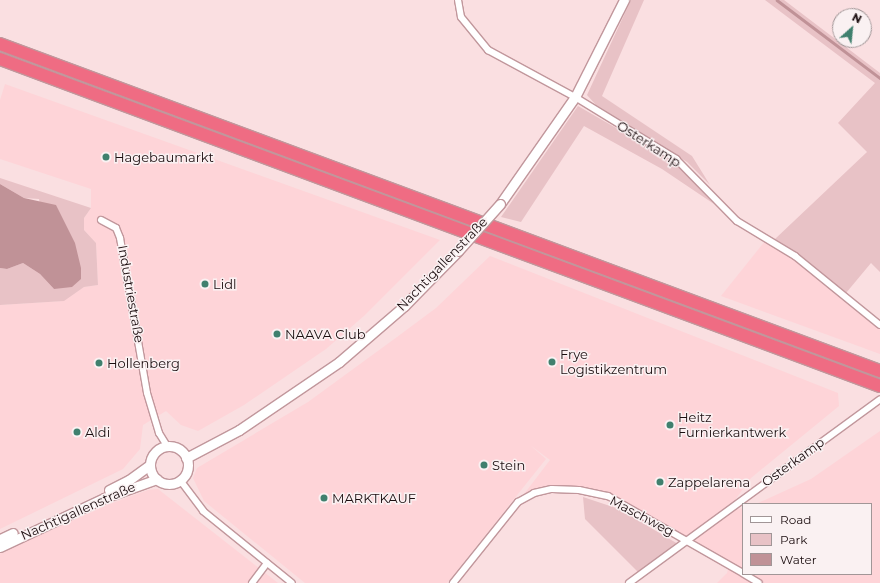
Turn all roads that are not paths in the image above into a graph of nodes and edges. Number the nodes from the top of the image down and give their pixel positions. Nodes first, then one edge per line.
1 (458, 0) edge
2 (624, 0) edge
3 (0, 44) edge
4 (0, 59) edge
5 (575, 97) junction
6 (101, 220) dead end
7 (880, 325) edge
8 (880, 371) edge
9 (880, 386) edge
10 (880, 399) edge
11 (166, 446) junction
12 (186, 458) junction
13 (150, 465) junction
14 (157, 479) junction
15 (180, 480) junction
16 (0, 540) edge
17 (687, 540) junction
18 (0, 547) edge
19 (267, 563) junction
20 (742, 573) edge
21 (745, 575) edge
22 (252, 583) edge
23 (292, 583) edge
24 (454, 583) edge
25 (629, 583) edge
26 (759, 583) edge

1 - 5 street, Osterkamp
2 - 5 main road, Nachtigallenstraße
3 - 8 highway
4 - 9 highway
5 - 7 street, Osterkamp
5 - 12 main road, Nachtigallenstraße, bridge
6 - 11 street, Industriestraße
10 - 17 street, Osterkamp
11 - 12 main road
11 - 13 main road
12 - 15 main road
13 - 14 main road
13 - 16 main road, Nachtigallenstraße
14 - 15 main road
14 - 18 main road, Nachtigallenstraße
15 - 19 street
17 - 20 street, Maschweg
17 - 24 street, Maschweg
17 - 25 street, Osterkamp
19 - 22 street
19 - 23 street
21 - 26 street, Maschweg

